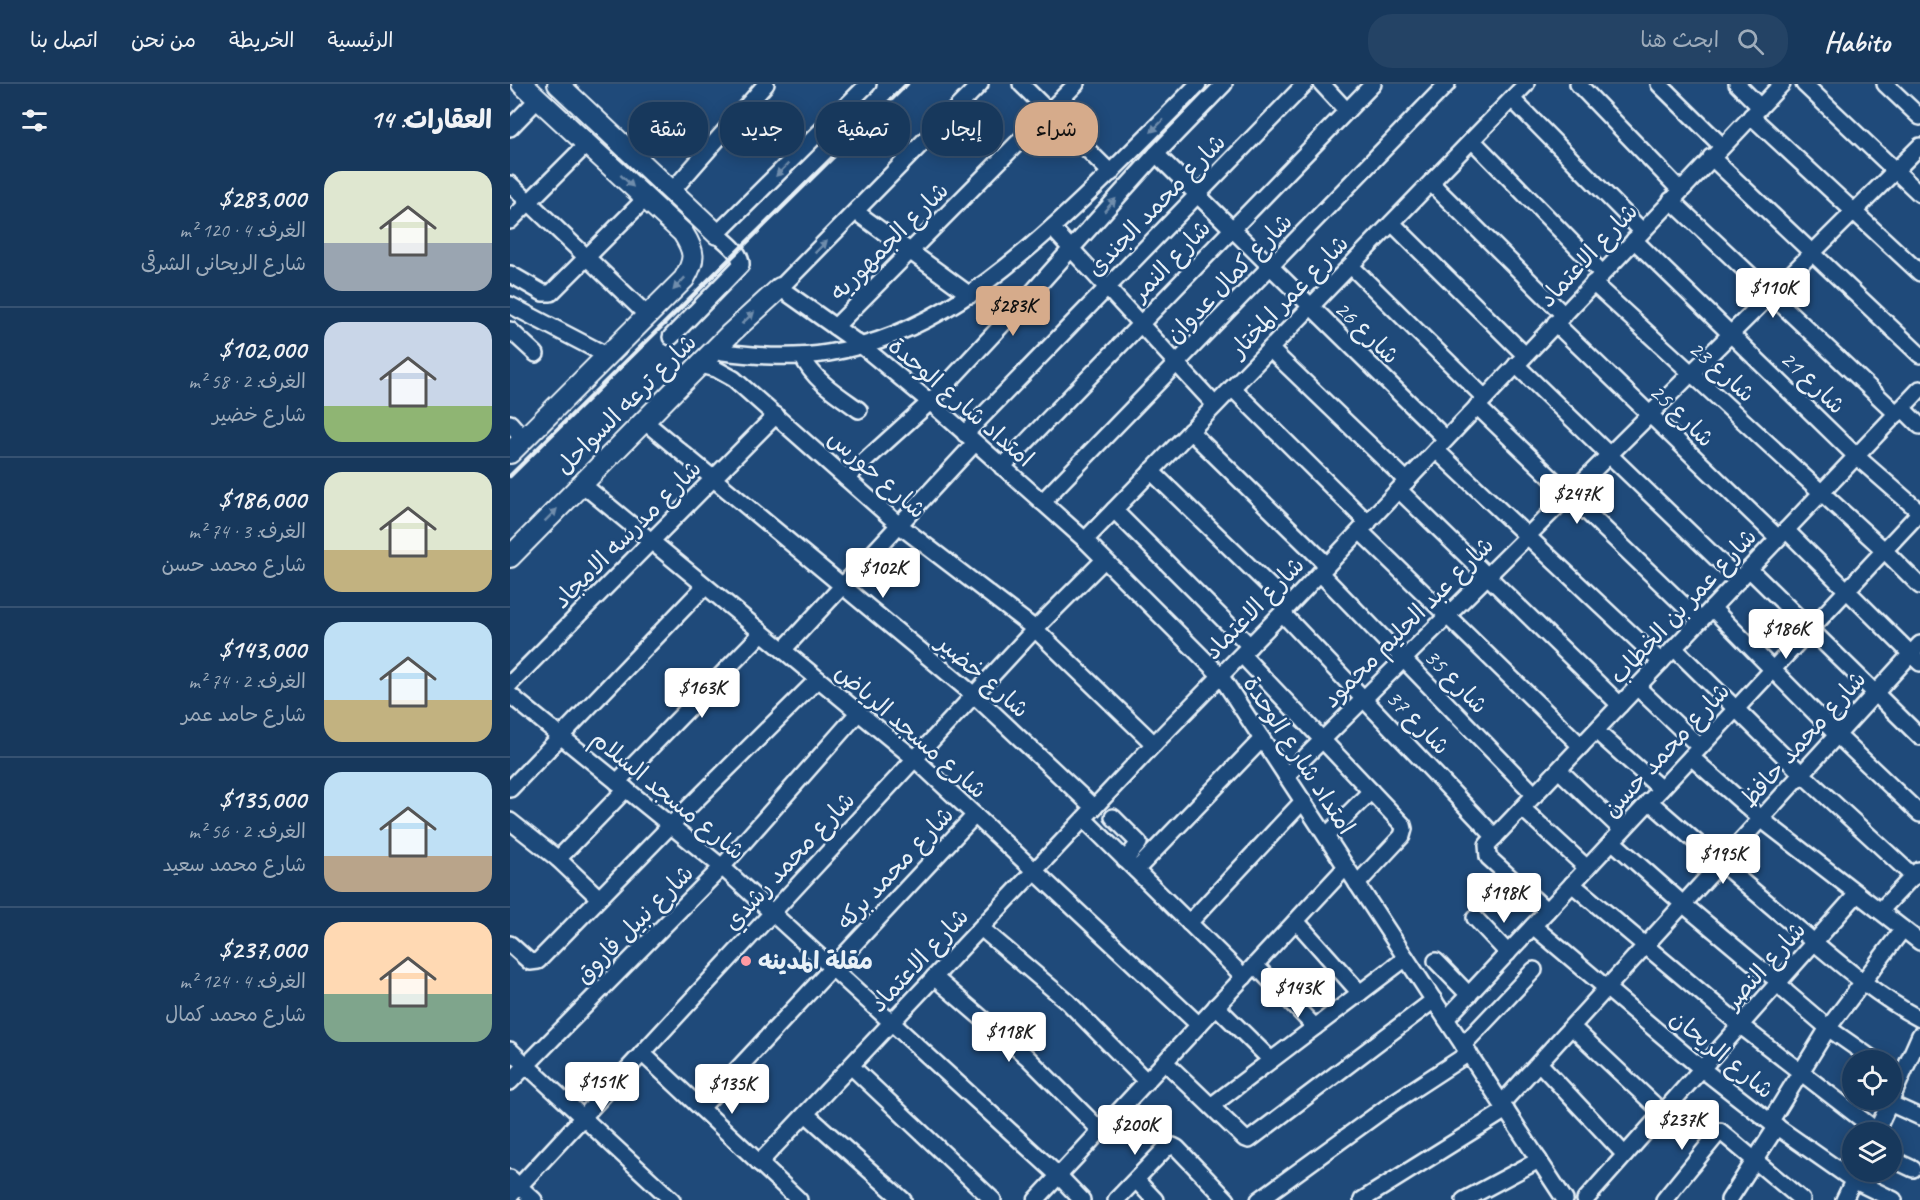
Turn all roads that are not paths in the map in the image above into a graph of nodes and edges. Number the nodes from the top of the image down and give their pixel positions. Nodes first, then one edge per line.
1 (522, 84) edge
2 (558, 84) edge
3 (766, 84) edge
4 (867, 84) edge
5 (980, 84) edge
6 (1022, 84) edge
7 (1076, 84) edge
8 (1198, 84) edge
9 (1224, 84) edge
10 (1305, 84) edge
11 (1322, 84) edge
12 (1373, 84) edge
13 (1447, 84) edge
14 (1526, 84) edge
15 (1578, 84) edge
16 (1659, 84) edge
17 (1737, 84) edge
18 (1782, 84) edge
19 (1804, 84) edge
20 (1885, 84) edge
21 (538, 99) junction
22 (1512, 99) junction
23 (1040, 102) edge
24 (1058, 102) edge
25 (1347, 111) junction
26 (1755, 112) junction
27 (1920, 117) edge
28 (510, 128) edge
29 (1472, 140) junction
30 (587, 144) junction
31 (1015, 145) edge
32 (1920, 146) edge
33 (1716, 152) junction
34 (1156, 154) junction
35 (1094, 156) edge
36 (1895, 171) junction
37 (1111, 173) junction
38 (1431, 183) junction
39 (510, 184) edge
40 (672, 191) junction
41 (1920, 194) edge
42 (1197, 195) junction
43 (1676, 195) junction
44 (646, 198) junction
45 (529, 202) junction
46 (1853, 211) junction
47 (856, 212) junction
48 (510, 221) edge
49 (1392, 223) junction
50 (1052, 228) junction
51 (1232, 230) junction
52 (717, 234) junction
53 (1638, 235) junction
54 (1071, 249) junction
55 (910, 251) junction
56 (1812, 253) junction
57 (586, 257) junction
58 (1351, 266) junction
59 (1270, 268) junction
60 (1920, 273) edge
61 (510, 274) edge
62 (1598, 278) junction
63 (780, 288) junction
64 (1107, 288) junction
65 (1771, 294) junction
66 (970, 295) junction
67 (516, 308) edge
68 (1310, 308) junction
69 (648, 316) junction
70 (1559, 319) junction
71 (510, 324) edge
72 (1140, 324) junction
73 (835, 327) junction
74 (510, 330) edge
75 (1731, 333) junction
76 (671, 337) dead end
77 (862, 346) junction
78 (1270, 349) junction
79 (715, 351) junction
80 (536, 354) dead end
81 (1920, 355) edge
82 (608, 356) junction
83 (802, 356) junction
84 (1520, 360) junction
85 (1177, 364) junction
86 (701, 365) junction
87 (1691, 374) junction
88 (1232, 388) junction
89 (1920, 389) edge
90 (930, 402) junction
91 (1481, 402) junction
92 (1215, 405) junction
93 (860, 410) dead end
94 (1899, 411) junction
95 (1650, 414) junction
96 (776, 415) junction
97 (645, 421) junction
98 (510, 423) edge
99 (1920, 426) edge
100 (1190, 431) junction
101 (970, 438) junction
102 (1441, 445) junction
103 (517, 446) edge
104 (1609, 454) junction
105 (1857, 456) junction
106 (1002, 467) junction
107 (1151, 471) junction
108 (713, 478) junction
109 (846, 478) junction
110 (582, 484) junction
111 (1403, 485) junction
112 (1821, 492) junction
113 (1569, 494) junction
114 (1042, 502) junction
115 (1113, 510) junction
116 (1920, 512) edge
117 (899, 525) junction
118 (1364, 527) junction
119 (1782, 534) junction
120 (1527, 536) junction
121 (1085, 540) junction
122 (651, 541) junction
123 (1884, 550) junction
124 (510, 557) edge
125 (1104, 560) junction
126 (1323, 569) junction
127 (1744, 574) junction
128 (1487, 576) junction
129 (705, 586) junction
130 (842, 586) junction
131 (1920, 586) edge
132 (1847, 590) junction
133 (1712, 608) junction
134 (1285, 609) junction
135 (1447, 616) junction
136 (1700, 621) junction
137 (1811, 628) junction
138 (1035, 629) junction
139 (762, 633) junction
140 (1674, 648) junction
141 (783, 650) junction
142 (1246, 650) junction
143 (1917, 654) edge
144 (1403, 659) junction
145 (1661, 662) junction
146 (1772, 669) junction
147 (1220, 675) junction
148 (818, 679) junction
149 (510, 684) edge
150 (1637, 687) junction
151 (1874, 694) junction
152 (510, 695) edge
153 (974, 696) junction
154 (1364, 698) junction
155 (1620, 705) junction
156 (1735, 709) junction
157 (858, 712) junction
158 (1596, 731) junction
159 (1837, 735) junction
160 (561, 736) junction
161 (1920, 737) edge
162 (1262, 739) junction
163 (1322, 740) junction
164 (1154, 744) junction
165 (1581, 746) junction
166 (1696, 752) junction
167 (915, 759) junction
168 (1559, 770) junction
169 (1802, 774) junction
170 (1286, 776) junction
171 (621, 785) junction
172 (510, 789) edge
173 (1661, 789) junction
174 (1371, 791) junction
175 (1535, 795) junction
176 (1303, 801) junction
177 (1649, 801) junction
178 (1522, 808) junction
179 (1089, 813) junction
180 (1920, 814) edge
181 (975, 815) junction
182 (1113, 818) dead end
183 (1761, 819) junction
184 (510, 821) edge
185 (671, 825) junction
186 (1326, 836) junction
187 (1617, 836) junction
188 (1495, 837) junction
189 (558, 859) junction
190 (1720, 864) junction
191 (1130, 865) junction
192 (722, 867) junction
193 (1346, 867) junction
194 (1587, 868) junction
195 (1034, 871) junction
196 (1917, 873) edge
197 (1358, 884) junction
198 (1572, 884) junction
199 (1857, 894) junction
200 (599, 898) junction
201 (1683, 904) junction
202 (1547, 911) junction
203 (1880, 911) junction
204 (772, 913) junction
205 (1475, 918) dead end
206 (1296, 921) junction
207 (1189, 923) junction
208 (1533, 926) junction
209 (981, 928) junction
210 (1903, 929) junction
211 (1920, 942) edge
212 (1815, 943) junction
213 (510, 944) edge
214 (1646, 945) junction
215 (1508, 953) junction
216 (1406, 958) junction
217 (1436, 961) dead end
218 (1255, 965) junction
219 (832, 968) junction
220 (1534, 970) dead end
221 (934, 977) junction
222 (1244, 977) junction
223 (1862, 981) junction
224 (1780, 982) junction
225 (1607, 988) junction
226 (1360, 993) junction
227 (1469, 995) junction
228 (1434, 1000) junction
229 (1216, 1006) junction
230 (1446, 1019) junction
231 (1920, 1019) edge
232 (892, 1022) junction
233 (1199, 1025) junction
234 (1741, 1026) junction
235 (1316, 1027) junction
236 (1572, 1027) junction
237 (1828, 1028) junction
238 (1920, 1035) edge
239 (1466, 1049) junction
240 (510, 1050) edge
241 (1860, 1050) edge
242 (642, 1053) junction
243 (1271, 1060) junction
244 (1165, 1062) junction
245 (1539, 1063) junction
246 (526, 1065) junction
247 (851, 1066) junction
248 (1702, 1069) junction
249 (1905, 1072) edge
250 (1800, 1073) junction
251 (1146, 1081) junction
252 (510, 1082) edge
253 (1211, 1106) junction
254 (1902, 1106) edge
255 (1504, 1107) junction
256 (701, 1108) junction
257 (1663, 1113) junction
258 (806, 1114) junction
259 (582, 1117) junction
260 (1920, 1117) edge
261 (1863, 1122) edge
262 (1773, 1124) junction
263 (1100, 1130) junction
264 (1625, 1155) junction
265 (1755, 1159) junction
266 (1539, 1160) junction
267 (759, 1163) junction
268 (1902, 1164) edge
269 (1842, 1168) edge
270 (1913, 1169) dead end
271 (1059, 1176) junction
272 (1136, 1180) junction
273 (1852, 1182) edge
274 (1865, 1182) edge
275 (513, 1186) edge
276 (1372, 1197) edge
277 (1796, 1198) edge
278 (1667, 1199) edge
279 (534, 1200) edge
280 (672, 1200) edge
281 (799, 1200) edge
282 (903, 1200) edge
283 (993, 1200) edge
284 (1036, 1200) edge
285 (1082, 1200) edge
286 (1116, 1200) edge
287 (1155, 1200) edge
288 (1227, 1200) edge
289 (1259, 1200) edge
290 (1464, 1200) edge
291 (1565, 1200) edge
292 (1585, 1200) edge
293 (1729, 1200) edge
294 (1844, 1200) edge
295 (1894, 1200) edge

1 - 21 main road
2 - 40 main road
3 - 40 street
4 -> 52 street
5 - 47 street
6 - 23 street
7 - 24 street, شارع الجمهوريه
8 -> 37 street
9 - 34 street
10 - 42 street, شارع محمد الجندى
11 - 25 street
12 - 25 street, شارع النمر
13 - 59 street, شارع كمال عدوان
14 - 22 street, شارع عمر المختار
15 - 43 street
16 - 33 street
17 - 26 street
18 - 26 street, شارع الاعتماد
19 - 36 street
20 - 27 street
21 - 28 street
21 - 30 main road
22 - 29 street, شارع عمر المختار
22 - 53 street, شارع 21
25 - 51 street, شارع النمر
26 - 33 street, شارع الاعتماد
26 - 46 street
29 - 38 street, شارع عمر المختار
29 - 62 street, شارع 23
30 -> 44 main road
30 - 45 street
31 - 55 street, شارع الجمهوريه
32 - 36 street, شارع عبد الحليم محمود
33 - 43 street, شارع الاعتماد
33 - 56 street
34 - 42 street, شارع 26
54 -> 34 street
35 - 37 street
36 - 41 street
36 - 46 street, شارع عبد الحليم محمود
37 - 50 street
38 - 49 street, شارع عمر المختار
38 - 70 street, شارع 25
39 - 45 street
40 - 52 main road
42 - 51 street, شارع 26
42 - 64 street, شارع محمد الجندى
43 - 53 street, شارع الاعتماد
43 - 65 street
44 - 57 street
44 -> 69 main road, شارع ترعه السواحل
45 - 48 street
45 - 57 street
46 - 56 street, شارع عبد الحليم محمود
46 - 60 street
47 - 55 street
63 -> 47 street
49 - 58 street, شارع عمر المختار
49 - 84 street
50 - 54 street
50 - 66 street
51 - 59 street, شارع 26
51 - 72 street, شارع النمر
52 - 76 street
53 - 62 street, شارع الاعتماد
53 - 75 street, شارع 21
54 - 64 street
54 - 90 street
55 - 66 street
55 - 73 street, شارع الجمهوريه
56 - 65 street, شارع عبد الحليم محمود
56 - 81 street
57 - 61 street
57 - 69 street
58 - 68 street, شارع عمر المختار
58 - 91 street
59 - 68 street, شارع 26
59 - 85 street, شارع كمال عدوان
62 - 70 street, شارع الاعتماد
62 - 87 street, شارع 23
63 - 73 street, امتداد شارع الوحدة
79 -> 63 main road, شارع ترعه السواحل
64 - 72 street
64 - 101 street, شارع محمد الجندى
65 - 75 street, شارع عبد الحليم محمود
65 - 94 street
66 - 77 street
67 - 71 street
67 - 82 street
68 - 78 street, شارع عمر المختار
68 - 102 street, شارع 26
69 - 82 main road, شارع ترعه السواحل
70 - 84 street, شارع الاعتماد
70 - 95 street, شارع 25
72 - 85 street
72 - 106 street, شارع النمر
73 - 77 street, امتداد شارع الوحدة
74 - 80 street
75 - 87 street, شارع عبد الحليم محمود
75 - 105 street, شارع 21
77 - 83 street
77 - 90 street, امتداد شارع الوحدة
78 - 88 street, شارع عمر المختار
78 - 111 street
79 - 83 street
79 - 86 main road, شارع ترعه السواحل
82 - 103 main road, شارع ترعه السواحل
83 - 93 street
84 - 91 street, شارع الاعتماد
84 - 104 street
85 - 92 street
85 - 114 street, شارع كمال عدوان
86 - 96 street, شارع حورس
86 - 97 main road, شارع ترعه السواحل
87 - 95 street, شارع عبد الحليم محمود
87 - 112 street, شارع 23
88 - 92 street, شارع عمر المختار
88 - 118 street
89 - 94 street, شارع عمر بن الخطاب
90 - 101 street, امتداد شارع الوحدة
90 - 109 street
91 - 102 street, شارع الاعتماد
91 - 113 street
92 - 100 street, شارع عمر المختار
94 - 99 street
94 - 105 street, شارع عمر بن الخطاب
95 - 104 street, شارع عبد الحليم محمود
95 - 119 street, شارع 25
96 - 108 street, شارع مدرسه الامجاد
96 - 109 street, شارع حورس
97 - 108 street, شارع خضير
97 - 110 main road, شارع ترعه السواحل
98 - 103 street
100 - 107 street, شارع عمر المختار
100 - 126 street, شارع 35
101 - 106 street, امتداد شارع الوحدة
101 - 117 street, شارع محمد الجندى
102 - 111 street, شارع الاعتماد
102 - 120 street, شارع 26
104 - 113 street, شارع عبد الحليم محمود
104 - 127 street
105 - 112 street, شارع عمر بن الخطاب
105 - 116 street, شارع 21
106 - 114 street, امتداد شارع الوحدة
107 - 115 street, شارع عمر المختار
107 - 134 street, شارع 37
108 - 122 street, شارع مدرسه الامجاد
108 - 130 street, شارع خضير
109 - 117 street, شارع حورس
110 - 122 street, شارع مسجد الرياض
124 -> 110 main road, شارع ترعه السواحل
111 - 118 street, شارع الاعتماد
111 - 128 street
112 - 119 street, شارع عمر بن الخطاب
112 - 123 street, شارع 23
113 - 120 street, شارع عبد الحليم محمود
113 - 136 street
114 - 121 street, امتداد شارع الوحدة
115 - 121 street, شارع عمر المختار
115 - 142 street
116 - 123 street, شارع محمد حسن
117 - 130 street, شارع محمد الجندى
117 - 138 street, شارع حورس
118 - 126 street, شارع الاعتماد
118 - 135 street
119 - 127 street, شارع عمر بن الخطاب
119 - 132 street, شارع 25
120 - 128 street, شارع عبد الحليم محمود
120 - 145 street, شارع 26
121 - 125 street, امتداد شارع الوحدة
122 - 129 street, شارع مسجد الرياض
122 - 149 street, شارع مدرسه الامجاد
123 - 131 street, شارع 23
123 - 132 street, شارع محمد حسن
125 - 138 street, شارع محمد رشدي
125 - 147 street, امتداد شارع الوحدة
126 - 134 street, شارع الاعتماد
126 - 144 street, شارع 35
127 - 133 street, شارع عمر بن الخطاب
127 - 137 street
128 - 135 street, شارع عبد الحليم محمود
128 - 155 street
129 - 139 street, شارع مسجد الرياض
129 - 160 street
130 - 141 street, شارع محمد الجندى
130 - 153 street, شارع خضير
132 - 137 street, شارع محمد حسن
132 - 143 street, شارع 25
133 - 136 street, شارع عمر بن الخطاب
133 - 146 street
134 - 142 street, شارع الاعتماد
134 - 154 street, شارع 37
135 - 144 street, شارع عبد الحليم محمود
135 - 165 street
136 - 140 street, شارع عمر بن الخطاب
137 - 146 street, شارع محمد حسن
137 - 151 street
138 - 153 street, شارع محمد رشدي
138 - 164 street, شارع حورس
139 - 141 street, شارع مسجد الرياض
139 - 171 street
140 - 145 street, شارع عمر بن الخطاب
140 - 156 street
141 - 148 street, شارع مسجد الرياض
142 - 147 street, شارع الاعتماد
142 - 163 street
143 - 151 street, شارع محمد حافظ
144 - 154 street, شارع عبد الحليم محمود
144 - 175 street, شارع 35
145 - 150 street, شارع عمر بن الخطاب
146 - 156 street, شارع محمد حسن
146 - 159 street
147 - 162 street, امتداد شارع الوحدة
147 - 164 street, شارع الاعتماد
148 - 157 street, شارع مسجد الرياض
148 - 185 street
150 - 155 street, شارع عمر بن الخطاب
150 - 166 street
151 - 159 street, شارع محمد حافظ
151 - 161 street
152 - 160 street, شارع مسجد السلام
153 - 167 street, شارع محمد رشدي
153 - 179 street, شارع خضير
154 - 163 street, شارع عبد الحليم محمود
154 - 188 street, شارع 37
155 - 158 street, شارع عمر بن الخطاب
156 - 166 street, شارع محمد حسن
156 - 169 street
157 - 167 street, شارع مسجد الرياض
157 - 192 street, شارع نبيل فاروق
158 - 165 street, شارع عمر بن الخطاب
158 - 173 street
159 - 169 street, شارع محمد حافظ
159 - 180 street
160 - 171 street, شارع مسجد السلام
160 - 172 street
162 - 170 street, امتداد شارع الوحدة
162 - 191 street
163 - 170 street, شارع عبد الحليم محمود
163 - 174 street
164 - 179 street, شارع الاعتماد
165 - 168 street, شارع عمر بن الخطاب
166 - 173 street, شارع محمد حسن
166 - 183 street
167 - 181 street, شارع مسجد الرياض
167 - 204 street, شارع محمد رشدي
168 - 175 street, شارع عمر بن الخطاب
168 - 187 street
169 - 183 street, شارع محمد حافظ
169 - 196 street
170 - 176 street, امتداد شارع الوحدة
171 - 185 street, شارع مسجد السلام
171 - 189 street
173 - 177 street, شارع محمد حسن
174 - 186 street
174 - 197 street
175 - 178 street, شارع عمر بن الخطاب
176 - 186 street, امتداد شارع الوحدة
176 - 207 street
177 - 187 street, شارع محمد حسن
177 - 190 street
178 - 188 street, شارع عمر بن الخطاب
178 - 194 street
179 - 191 street, شارع خضير
179 - 195 street, شارع الاعتماد
181 - 195 street, شارع مسجد الرياض
181 - 219 street, شارع محمد بركه
182 - 191 street
183 - 190 street, شارع محمد حافظ
183 - 199 street
184 - 189 street
185 - 192 street, شارع مسجد السلام
185 - 200 street
186 - 193 street, امتداد شارع الوحدة
187 - 194 street, شارع محمد حسن
187 - 201 street
188 - 202 street, شارع عمر بن الخطاب
189 - 200 street
190 - 201 street, شارع محمد حافظ
190 - 212 street
191 - 207 street, شارع خضير
192 - 204 street, شارع مسجد السلام
192 - 246 street, شارع نبيل فاروق
193 - 197 street, امتداد شارع الوحدة
193 - 206 street
194 - 198 street, شارع محمد حسن
195 - 209 street, شارع الاعتماد
195 - 233 street, شارع مسجد الرياض
196 - 203 street
197 - 216 street, امتداد شارع الوحدة
198 - 202 street, شارع محمد حسن
198 - 214 street
199 - 203 street
199 - 212 street, شارع النصر
200 - 213 street
201 - 214 street, شارع محمد حافظ
201 - 224 street
202 - 208 street, شارع محمد حسن
203 - 210 street
204 - 219 street, شارع مسجد السلام
204 - 242 street, شارع محمد رشدي
205 - 215 street
206 - 218 street
206 - 226 street
207 - 222 street, شارع خضير
208 - 215 street, شارع محمد حسن
208 - 225 street, شارع الريحان
209 - 221 street, شارع الاعتماد
209 - 251 street
210 - 211 street
210 - 223 street
212 - 223 street
212 - 224 street, شارع النصر
214 - 225 street, شارع محمد حافظ
214 - 234 street
215 - 227 street, شارع محمد حسن
216 - 226 street
216 - 228 street, امتداد شارع الوحدة
217 - 227 street
218 - 222 street
218 - 235 street
219 - 232 street, شارع مسجد السلام
219 - 256 street, شارع محمد بركه
220 - 239 street
221 - 232 street, شارع الاعتماد
221 - 263 street
222 - 229 street
223 - 231 street
223 - 237 street
224 - 234 street, شارع النصر
224 - 237 street
225 - 236 street, شارع محمد حافظ
225 - 248 street, شارع الريحان
226 - 235 street
227 - 230 street, شارع محمد حسن
228 - 230 street, امتداد شارع الوحدة
228 - 253 street
229 - 233 street
229 - 243 street
230 - 239 street, امتداد شارع الوحدة
232 - 247 street, شارع الاعتماد
232 - 271 street, شارع مسجد السلام
233 - 244 street
234 - 248 street, شارع النصر
234 - 250 street
235 - 243 street
236 - 245 street, شارع محمد حافظ
236 - 257 street
237 - 241 street
237 - 250 street
238 - 249 street
239 - 255 street, امتداد شارع الوحدة
239 - 289 street
240 - 246 street
242 - 256 street
242 - 259 street, شارع محمد رشدي
243 - 253 street
244 - 251 street
244 - 253 street
245 - 255 street, شارع محمد حافظ
245 - 264 street
246 - 252 street, شارع نبيل فاروق
246 - 259 street
247 - 258 street, شارع الاعتماد
247 - 283 street
248 - 257 street, شارع النصر
248 - 262 street, شارع الريحان
250 - 261 street
250 - 262 street
251 - 263 street
254 - 260 street
255 - 266 street, امتداد شارع الوحدة
255 - 276 street, شارع محمد حافظ
256 - 267 street
257 - 264 street, شارع النصر
258 - 267 street, شارع الاعتماد
258 - 282 street
259 - 275 street, شارع محمد رشدي
259 - 280 street
262 - 265 street
262 - 269 street, شارع الريحان
263 - 271 street
264 - 292 street, شارع النصر
265 - 277 street
265 - 278 street
265 - 293 street
266 - 290 street
266 - 291 street, امتداد شارع الوحدة
267 - 281 street
268 - 270 street
271 - 284 street
271 - 285 street, شارع مسجد السلام
272 - 286 street
272 - 287 street
272 - 288 street
273 - 294 street
274 - 295 street, شارع الريحان
275 - 279 street

